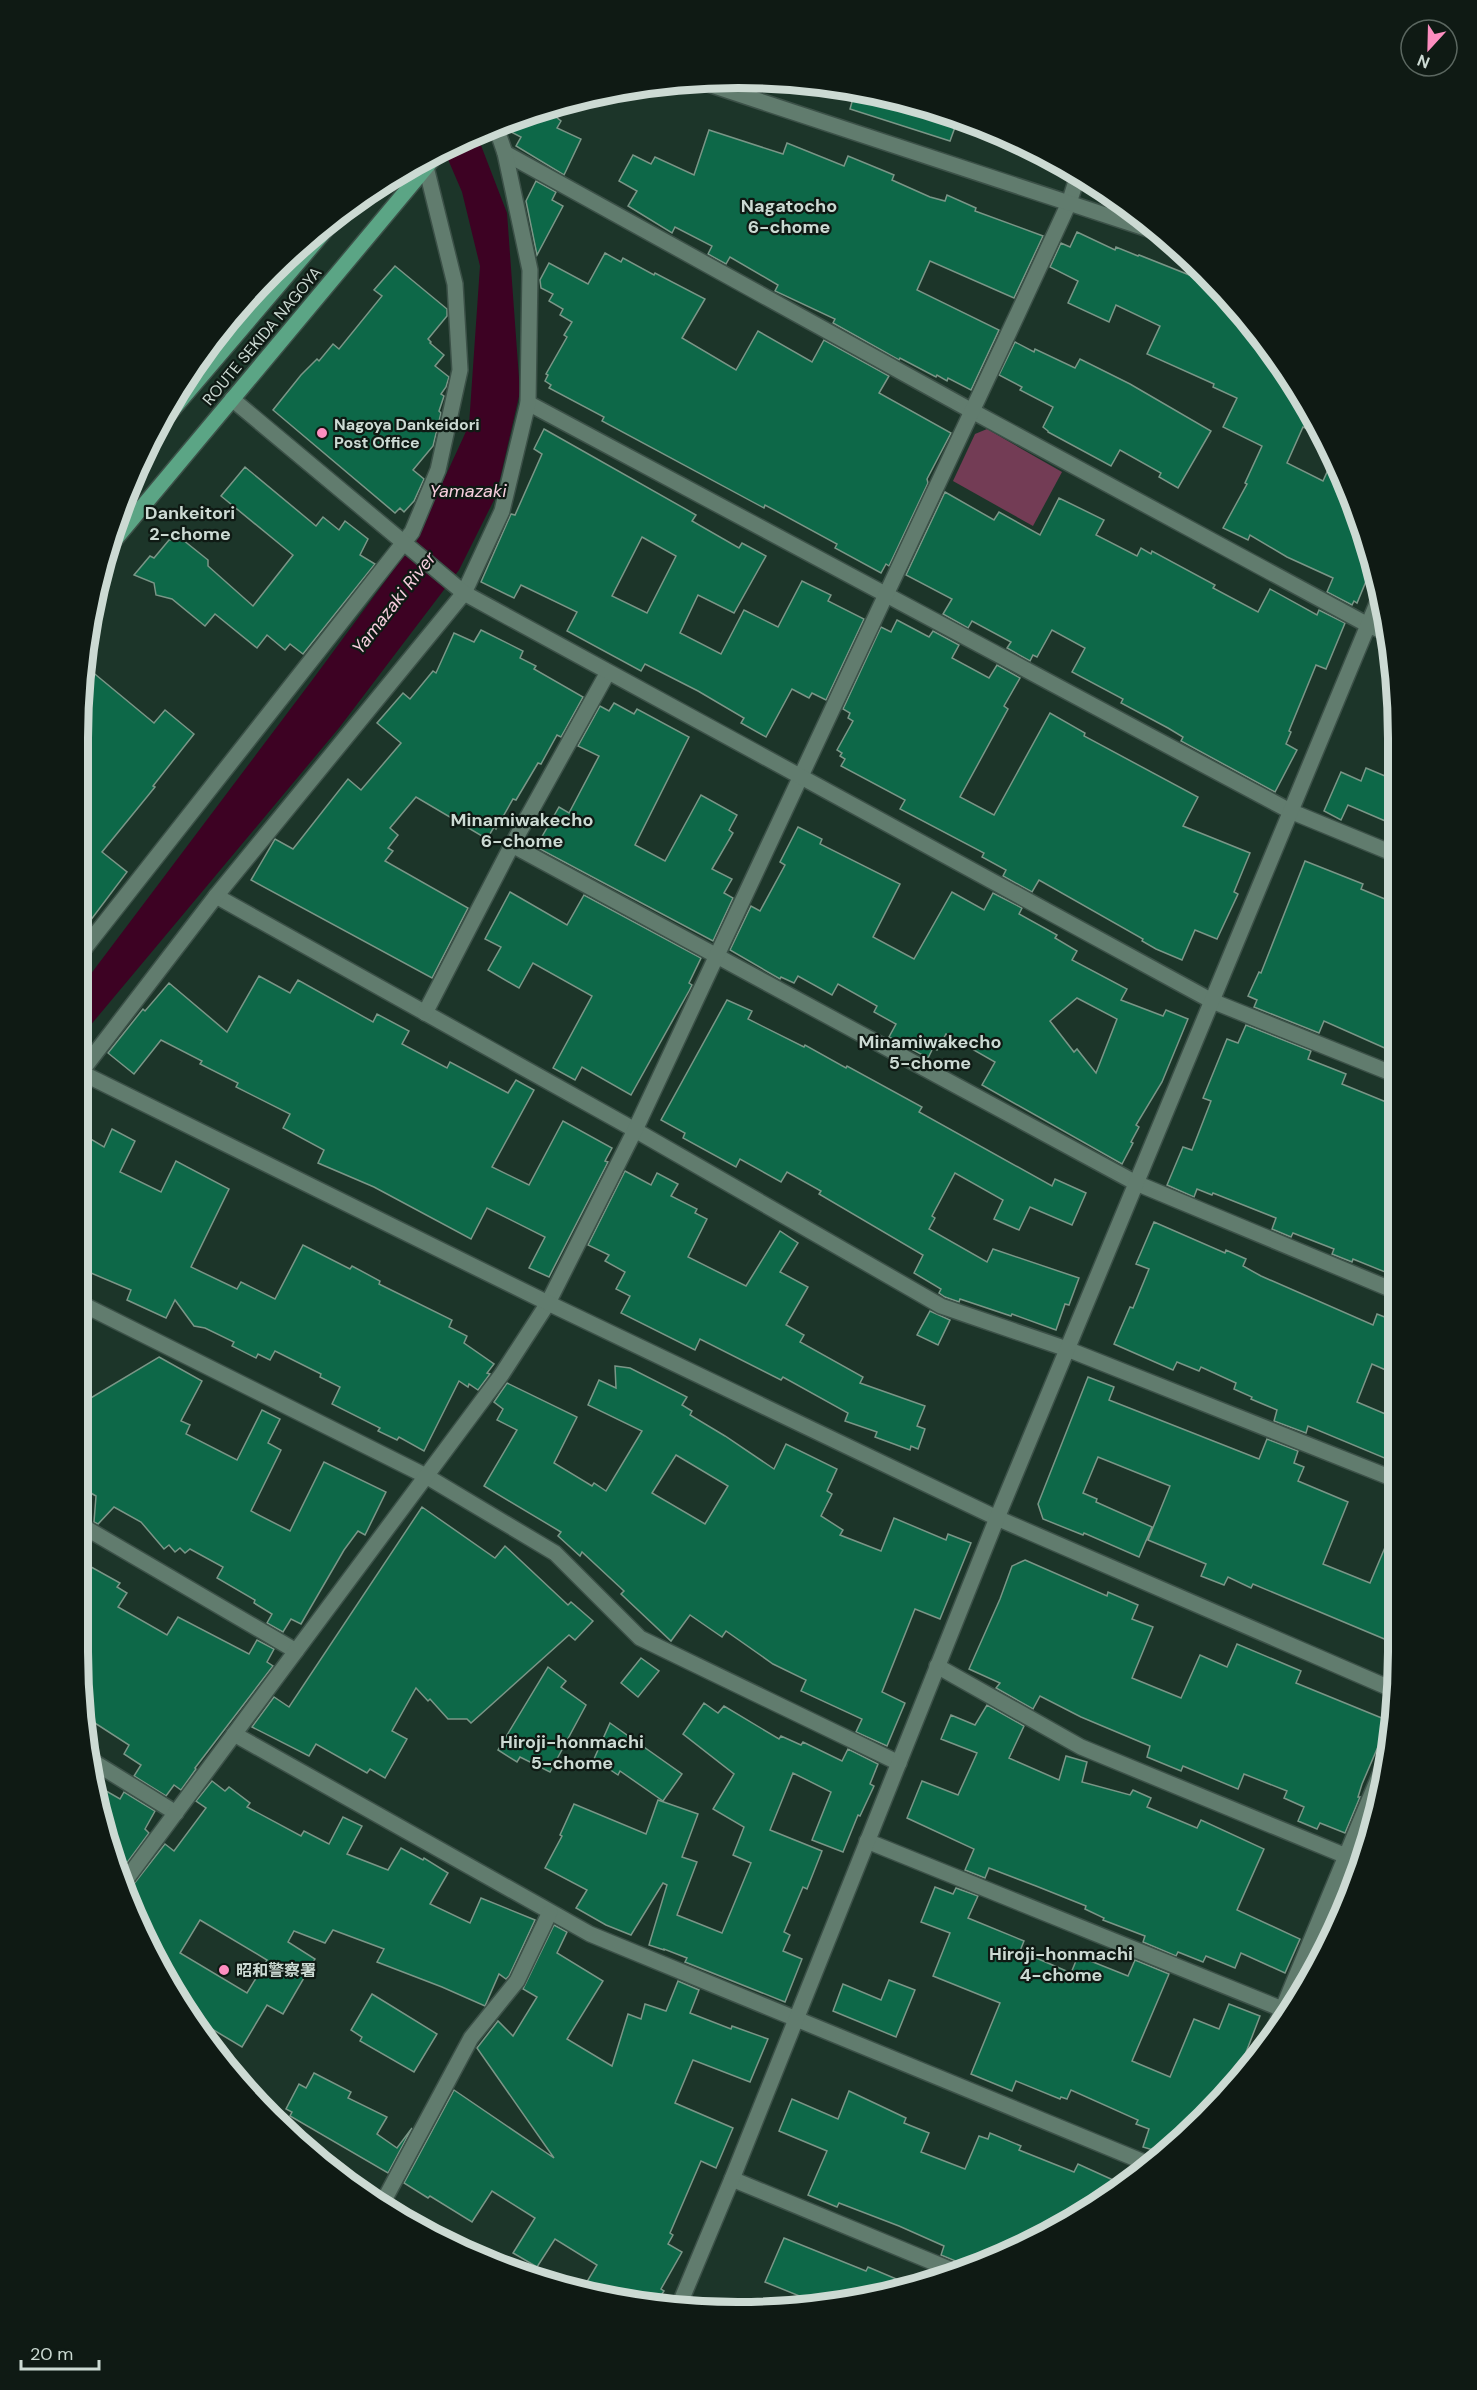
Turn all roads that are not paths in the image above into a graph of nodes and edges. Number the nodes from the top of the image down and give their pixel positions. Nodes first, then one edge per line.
1 (722, 89) edge
2 (499, 135) edge
3 (505, 153) junction
4 (433, 166) edge
5 (422, 171) edge
6 (1075, 183) edge
7 (1069, 203) junction
8 (1137, 225) edge
9 (295, 264) edge
10 (214, 355) edge
11 (232, 399) junction
12 (528, 402) junction
13 (972, 411) junction
14 (123, 530) edge
15 (405, 544) junction
16 (458, 589) junction
17 (885, 595) junction
18 (1375, 608) edge
19 (1368, 625) junction
20 (1379, 630) edge
21 (608, 672) junction
22 (801, 777) junction
23 (1290, 811) junction
24 (512, 845) junction
25 (1388, 851) edge
26 (216, 896) junction
27 (88, 944) edge
28 (716, 957) junction
29 (1212, 1001) junction
30 (425, 1013) junction
31 (88, 1063) edge
32 (1388, 1072) edge
33 (88, 1076) edge
34 (635, 1130) junction
35 (1136, 1183) junction
36 (1388, 1288) edge
37 (548, 1303) junction
38 (88, 1307) edge
39 (1067, 1349) junction
40 (426, 1476) junction
41 (1388, 1477) edge
42 (997, 1518) junction
43 (88, 1529) edge
44 (296, 1651) junction
45 (938, 1666) junction
46 (1387, 1687) edge
47 (234, 1734) junction
48 (899, 1763) junction
49 (99, 1766) edge
50 (1373, 1791) edge
51 (176, 1813) junction
52 (867, 1841) junction
53 (1346, 1856) junction
54 (129, 1876) edge
55 (550, 1912) junction
56 (1293, 1989) edge
57 (1282, 2009) edge
58 (796, 2019) junction
59 (1141, 2161) edge
60 (732, 2179) junction
61 (386, 2197) edge
62 (946, 2267) edge
63 (682, 2299) edge

1 - 7 street
2 - 3 street
3 - 12 street
3 - 13 street
4 - 15 street
5 - 11 main road, ROUTE SEKIDA NAGOYA
6 - 7 street
7 - 8 street
7 - 13 street
9 - 10 main road, ROUTE SEKIDA NAGOYA
11 - 14 main road, ROUTE SEKIDA NAGOYA
11 - 15 street
12 - 16 street
12 - 17 street
13 - 17 street
13 - 19 street
15 - 16 street
15 - 27 street
16 - 21 street
16 - 26 street
17 - 22 street
17 - 23 street
18 - 19 street
19 - 20 street
19 - 23 street
21 - 22 street
21 - 24 street
22 - 28 street
22 - 29 street
23 - 25 street
23 - 29 street
24 - 28 street
24 - 30 street
26 - 30 street
26 - 31 street
28 - 34 street
28 - 35 street
29 - 32 street
29 - 35 street
30 - 34 street
33 - 37 street
34 - 37 street
34 - 39 street
35 - 36 street
35 - 39 street
37 - 40 street
37 - 42 street
38 - 40 street
39 - 41 street
39 - 42 street
40 - 44 street
40 - 48 street
42 - 45 street
42 - 46 street
43 - 44 street
44 - 47 street
45 - 48 street
45 - 53 street
47 - 51 street
47 - 55 street
48 - 52 street
49 - 51 street
50 - 53 street
51 - 54 street
52 - 57 street
52 - 58 street
53 - 56 street
55 - 58 street
55 - 61 street
58 - 59 street
58 - 60 street
60 - 62 street
60 - 63 street

